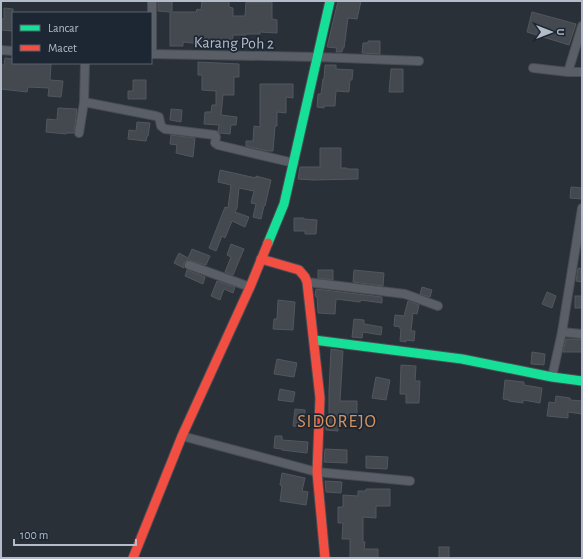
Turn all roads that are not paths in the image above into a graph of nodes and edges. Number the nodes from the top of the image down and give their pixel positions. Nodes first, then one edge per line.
1 (152, 1) edge
2 (330, 1) edge
3 (152, 12) edge
4 (582, 26) edge
5 (1, 50) edge
6 (12, 51) edge
7 (152, 54) edge
8 (317, 57) junction
9 (419, 61) dead end
10 (85, 64) edge
11 (533, 68) dead end
12 (568, 72) junction
13 (582, 72) edge
14 (84, 102) junction
15 (79, 133) dead end
16 (294, 163) junction
17 (582, 208) edge
18 (261, 258) junction
19 (189, 265) dead end
20 (307, 282) junction
21 (250, 287) junction
22 (438, 306) dead end
23 (562, 332) junction
24 (582, 334) edge
25 (314, 340) junction
26 (552, 377) junction
27 (582, 381) edge
28 (182, 436) junction
29 (317, 472) junction
30 (410, 481) dead end
31 (133, 558) edge
32 (325, 558) edge

1 - 3 street
2 - 8 street
4 - 12 street
5 - 6 street
7 - 8 street, Karang Poh 2
8 - 9 street, Karang Poh 2
8 - 16 street
10 - 14 street
11 - 12 street
12 - 13 street
14 - 15 street
14 - 16 street
16 - 18 street
17 - 23 street
18 - 20 street
18 - 21 street
19 - 21 street
20 - 22 street
20 - 25 street
21 - 28 street
23 - 24 street
23 - 26 street
25 - 26 street
25 - 29 street
26 - 27 street
28 - 29 street
28 - 31 street
29 - 30 street
29 - 32 street

